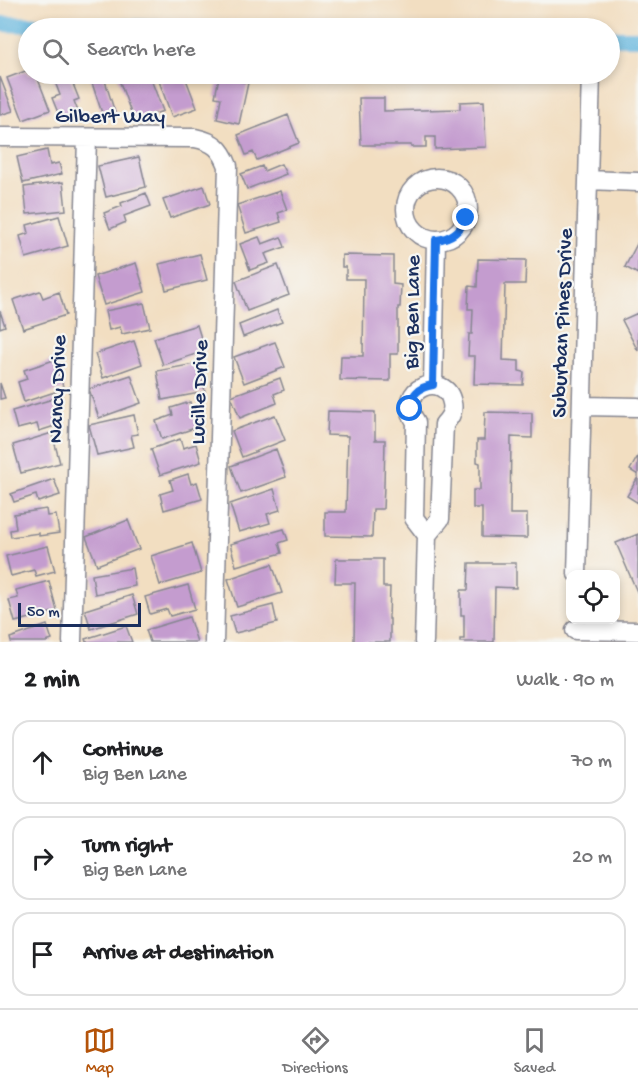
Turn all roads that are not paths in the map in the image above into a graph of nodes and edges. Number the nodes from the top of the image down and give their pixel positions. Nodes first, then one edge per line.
1 (591, 84) edge
2 (0, 137) edge
3 (87, 138) junction
4 (217, 147) joint
5 (588, 180) junction
6 (638, 182) edge
7 (436, 240) dead end
8 (433, 385) junction
9 (582, 406) junction
10 (638, 407) edge
11 (428, 535) junction
12 (577, 570) edge
13 (575, 630) edge
14 (638, 631) edge
15 (72, 642) edge
16 (214, 642) edge
17 (424, 642) edge

1 - 5 street, Suburban Pines Drive
2 - 3 street, Gilbert Way
3 - 4 street, Gilbert Way
3 - 15 street, Nancy Drive
4 - 16 street, Lucille Drive
5 - 6 street
5 - 9 street, Suburban Pines Drive
7 - 8 street, Big Ben Lane
8 - 11 street, Big Ben Lane
8 - 11 street, Big Ben Lane
9 - 10 street
9 - 12 street, Suburban Pines Drive
11 - 17 street, Big Ben Lane
13 - 14 street

